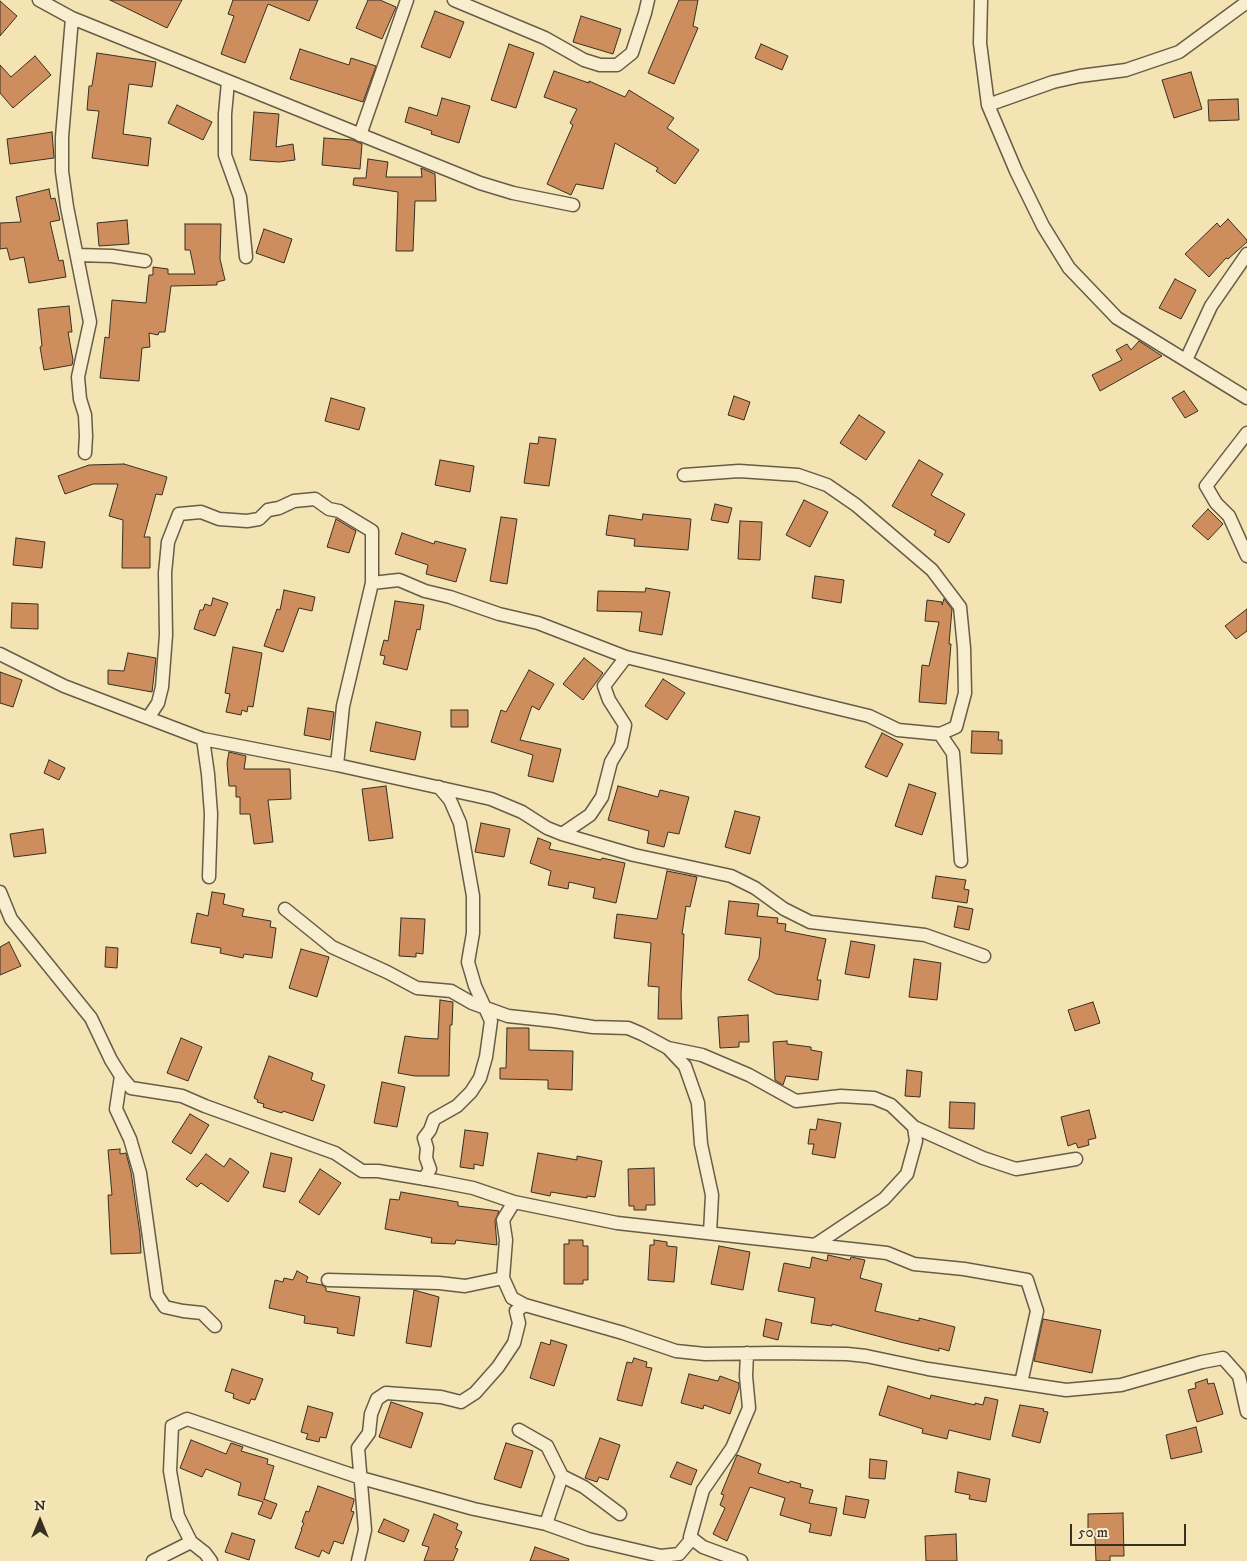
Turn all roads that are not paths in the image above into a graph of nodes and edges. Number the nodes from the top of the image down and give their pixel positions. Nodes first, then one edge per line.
1 (39, 0) edge
2 (407, 0) edge
3 (454, 0) edge
4 (648, 0) edge
5 (981, 0) edge
6 (1247, 2) edge
7 (72, 18) junction
8 (228, 82) junction
9 (988, 105) junction
10 (360, 135) junction
11 (573, 205) dead end
12 (1247, 254) edge
13 (77, 255) junction
14 (246, 257) dead end
15 (144, 260) dead end
16 (1186, 360) junction
17 (1247, 398) edge
18 (1247, 433) edge
19 (85, 453) dead end
20 (684, 475) dead end
21 (1247, 556) edge
22 (372, 583) junction
23 (0, 654) edge
24 (626, 657) junction
25 (148, 718) junction
26 (940, 734) junction
27 (203, 740) junction
28 (337, 765) junction
29 (439, 787) junction
30 (562, 834) junction
31 (961, 861) dead end
32 (208, 877) dead end
33 (0, 892) edge
34 (285, 909) dead end
35 (984, 956) dead end
36 (486, 1007) junction
37 (668, 1048) junction
38 (121, 1076) junction
39 (914, 1127) junction
40 (1076, 1159) dead end
41 (424, 1179) junction
42 (514, 1202) junction
43 (710, 1233) junction
44 (815, 1245) junction
45 (503, 1278) junction
46 (328, 1280) dead end
47 (525, 1305) junction
48 (215, 1326) dead end
49 (747, 1353) junction
50 (1021, 1383) junction
51 (1247, 1412) edge
52 (519, 1430) dead end
53 (562, 1476) junction
54 (362, 1478) junction
55 (620, 1514) dead end
56 (546, 1524) junction
57 (690, 1541) dead end
58 (191, 1542) junction
59 (661, 1559) edge
60 (153, 1561) edge
61 (211, 1561) edge
62 (358, 1561) edge
63 (741, 1561) edge

1 - 7 street
2 - 10 street
3 - 4 street
5 - 9 street
6 - 9 street
7 - 8 street
7 - 13 street
8 - 10 street
8 - 14 street
9 - 16 street
10 - 11 street
12 - 16 street
13 - 15 street
13 - 19 street
16 - 17 street
18 - 21 street
20 - 26 street
22 - 24 street
22 - 25 street
22 - 28 street
23 - 25 street
24 - 26 street
24 - 30 street
25 - 27 street
26 - 31 street
27 - 28 street
27 - 32 street
28 - 29 street
29 - 30 street
29 - 36 street
30 - 35 street
33 - 38 street
34 - 36 street
36 - 37 street
36 - 41 street
37 - 39 street
37 - 43 street
38 - 41 street
38 - 48 street
39 - 40 street
39 - 44 street
41 - 42 street
42 - 43 street
42 - 45 street
43 - 44 street
44 - 50 street
45 - 46 street
45 - 47 street
47 - 49 street
47 - 54 street
49 - 50 street
49 - 63 street
50 - 51 street
52 - 53 street
53 - 55 street
53 - 56 street
54 - 56 street
54 - 58 street
54 - 62 street
56 - 59 street
57 - 59 street
58 - 60 street
58 - 61 street

